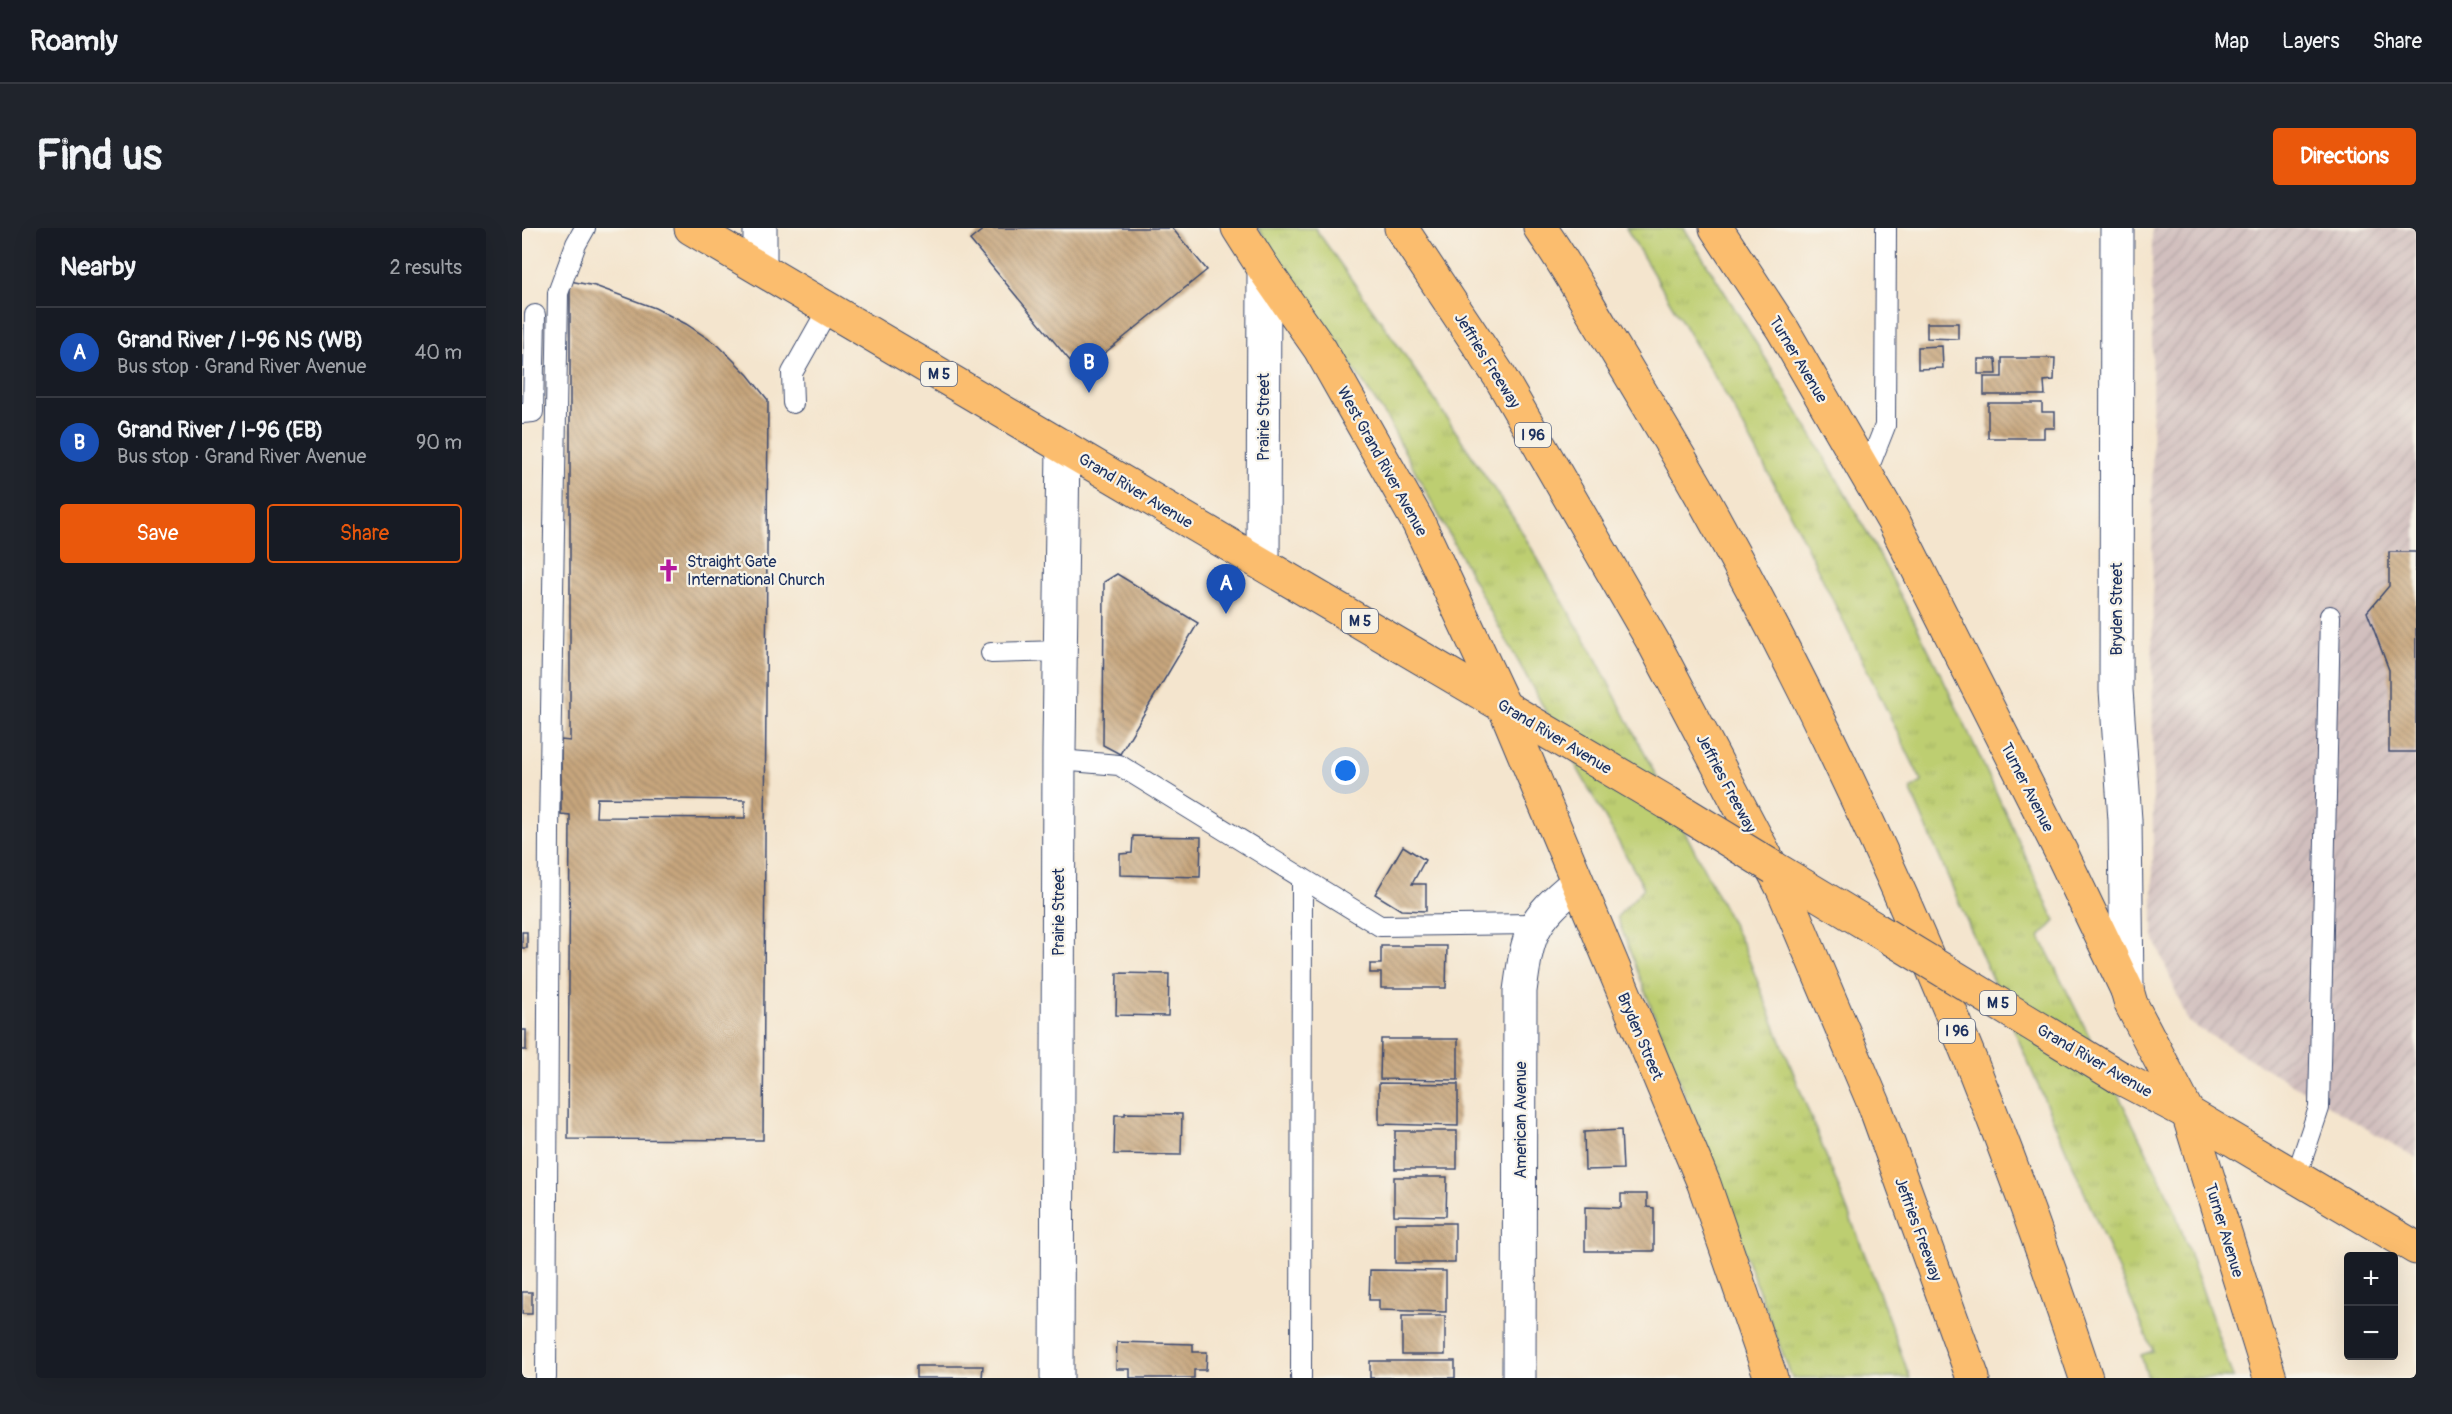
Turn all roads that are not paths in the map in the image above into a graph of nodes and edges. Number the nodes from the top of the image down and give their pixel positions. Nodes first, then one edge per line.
1 (585, 228) edge
2 (691, 228) edge
3 (760, 228) edge
4 (1238, 228) edge
5 (1401, 228) edge
6 (1716, 228) edge
7 (1886, 228) edge
8 (2117, 228) edge
9 (1545, 232) edge
10 (760, 268) junction
11 (1264, 269) junction
12 (558, 293) junction
13 (828, 309) junction
14 (528, 311) edge
15 (793, 403) dead end
16 (522, 412) edge
17 (1063, 446) junction
18 (1866, 474) junction
19 (1263, 564) junction
20 (2330, 616) dead end
21 (1060, 651) junction
22 (991, 653) dead end
23 (1504, 706) junction
24 (1059, 760) junction
25 (1302, 878) junction
26 (1577, 883) junction
27 (1534, 924) junction
28 (2127, 990) junction
29 (2188, 1113) junction
30 (2296, 1177) junction
31 (2416, 1248) edge
32 (1764, 1375) edge
33 (546, 1378) edge
34 (1057, 1378) edge
35 (1301, 1378) edge
36 (1519, 1378) edge
37 (1973, 1378) edge
38 (2086, 1378) edge
39 (2270, 1378) edge

1 - 12 lane
2 - 10 main road, Grand River Avenue / M 5
3 - 10 street
4 - 11 main road, West Grand River Avenue
5 - 37 main road, Jeffries Freeway / I 96
6 - 18 main road, Turner Avenue
7 - 18 lane
8 - 28 street, Bryden Street
9 - 38 main road, I 96
10 - 13 main road, Grand River Avenue / M 5
11 - 19 street, Prairie Street
11 - 23 main road, West Grand River Avenue
12 - 14 lane
12 - 33 lane
13 - 15 lane
13 - 17 main road, Grand River Avenue / M 5
14 - 16 lane
17 - 19 main road, Grand River Avenue / M 5
17 - 21 street, Prairie Street
18 - 28 main road, Turner Avenue
19 - 23 main road, Grand River Avenue / M 5
20 - 30 lane
21 - 22 lane
21 - 24 street, Prairie Street
23 - 26 main road, Bryden Street
23 - 29 main road, Grand River Avenue / M 5, bridge
24 - 25 lane
24 - 34 street, Prairie Street
25 - 27 lane
25 - 35 lane
26 - 27 street, American Avenue
26 - 32 main road, Bryden Street
27 - 36 street, American Avenue
28 - 29 main road, Turner Avenue
29 - 30 main road, Grand River Avenue / M 5
29 - 39 main road, Turner Avenue
30 - 31 main road, Grand River Avenue / M 5

